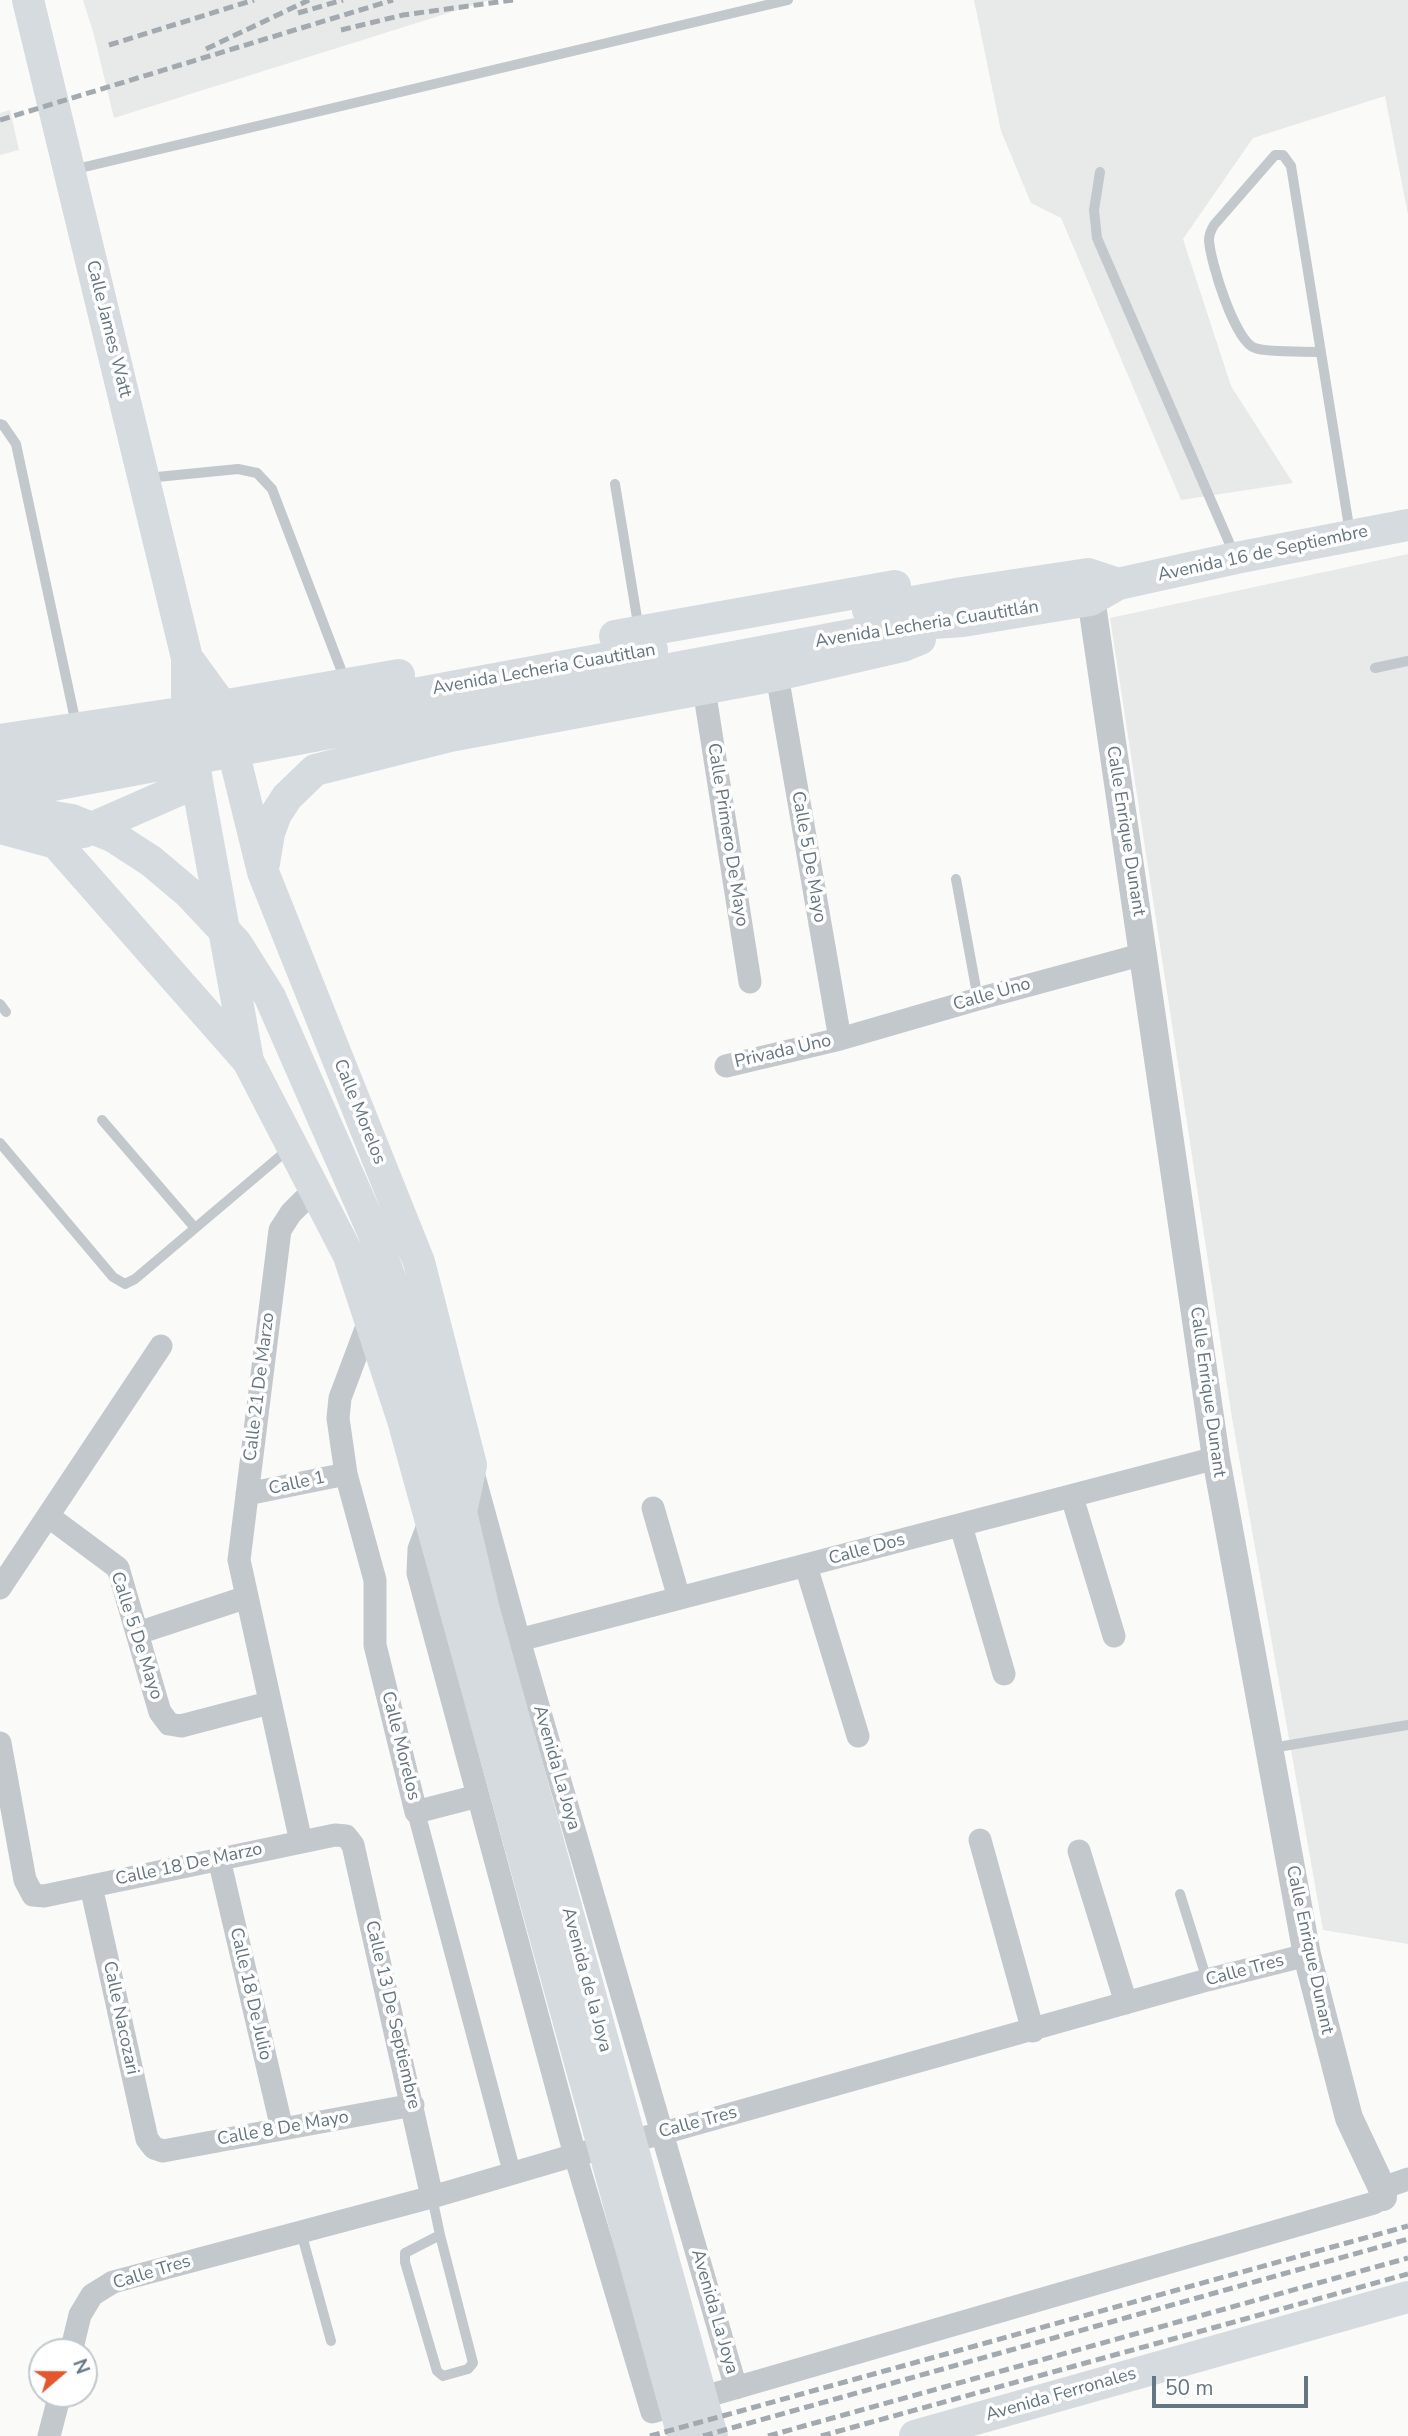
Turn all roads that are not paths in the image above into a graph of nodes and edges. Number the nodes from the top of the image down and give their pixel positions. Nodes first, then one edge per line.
1 (28, 0) edge
2 (788, 0) edge
3 (69, 171) junction
4 (1100, 172) dead end
5 (1321, 352) junction
6 (0, 424) edge
7 (144, 478) junction
8 (615, 484) dead end
9 (1408, 525) edge
10 (1351, 535) junction
11 (1236, 558) junction
12 (1089, 587) junction
13 (963, 607) junction
14 (639, 631) junction
15 (187, 657) junction
16 (723, 659) joint
17 (1408, 661) edge
18 (1375, 668) dead end
19 (777, 675) junction
20 (347, 684) junction
21 (704, 689) junction
22 (274, 697) junction
23 (222, 706) junction
24 (187, 712) junction
25 (110, 724) junction
26 (77, 729) junction
27 (0, 740) edge
28 (0, 765) edge
29 (315, 770) junction
30 (197, 782) junction
31 (0, 795) edge
32 (0, 808) edge
33 (0, 828) edge
34 (94, 828) junction
35 (56, 843) junction
36 (263, 872) junction
37 (957, 879) dead end
38 (1144, 954) junction
39 (750, 982) dead end
40 (978, 999) junction
41 (840, 1039) junction
42 (248, 1061) junction
43 (726, 1066) dead end
44 (102, 1120) dead end
45 (0, 1143) edge
46 (293, 1145) junction
47 (315, 1189) junction
48 (195, 1228) junction
49 (370, 1318) junction
50 (161, 1346) dead end
51 (1216, 1458) junction
52 (471, 1465) junction
53 (346, 1474) junction
54 (247, 1494) junction
55 (1072, 1497) junction
56 (653, 1508) dead end
57 (48, 1516) junction
58 (462, 1518) junction
59 (961, 1526) junction
60 (432, 1527) junction
61 (806, 1566) junction
62 (0, 1588) edge
63 (247, 1597) junction
64 (678, 1598) junction
65 (138, 1633) junction
66 (1114, 1636) dead end
67 (519, 1640) junction
68 (1004, 1674) dead end
69 (269, 1703) junction
70 (1408, 1725) edge
71 (858, 1736) dead end
72 (0, 1743) edge
73 (1269, 1748) junction
74 (478, 1796) junction
75 (416, 1812) junction
76 (346, 1836) joint
77 (980, 1840) dead end
78 (301, 1842) junction
79 (1079, 1851) dead end
80 (219, 1859) junction
81 (91, 1886) junction
82 (1180, 1894) dead end
83 (1307, 1955) junction
84 (1207, 1980) junction
85 (1126, 2003) junction
86 (1033, 2031) junction
87 (413, 2105) junction
88 (282, 2129) junction
89 (663, 2133) junction
90 (153, 2148) joint
91 (575, 2155) junction
92 (512, 2174) junction
93 (1391, 2188) edge
94 (432, 2197) junction
95 (301, 2232) junction
96 (440, 2235) junction
97 (1408, 2297) edge
98 (74, 2338) edge
99 (331, 2341) dead end
100 (736, 2388) junction
101 (56, 2408) edge
102 (49, 2436) edge
103 (683, 2436) edge
104 (712, 2436) edge
105 (915, 2436) edge

1 - 3 main road, Calle James Watt
2 - 3 lane
3 - 7 main road, Calle James Watt
4 - 11 lane
5 - 5 lane
5 - 10 lane
6 - 26 lane
7 - 15 main road, Calle James Watt
7 - 20 lane
8 - 14 lane
9 - 10 main road, Avenida 16 de Septiembre
10 - 11 main road, Avenida 16 de Septiembre
11 - 12 main road, Avenida 16 de Septiembre
12 - 13 main road, Avenida Lecheria Cuautitlan
12 - 38 street, Calle Enrique Dunant
13 - 14 main road
13 - 16 main road, Avenida Lecheria Cuautitlán
13 - 19 main road
13 - 28 main road, Avenida Lecheria Cuautitlan
14 - 20 main road
15 - 23 main road, Calle James Watt
15 - 24 main road, Calle James Watt
16 - 31 main road, Avenida Lecheria Cuautitlan
17 - 18 lane
19 - 21 main road
19 - 41 street, Calle 5 De Mayo
20 - 22 main road
21 - 29 main road
21 - 39 street, Calle Primero De Mayo
22 - 23 main road
22 - 29 main road
23 - 24 main road
23 - 36 main road, Calle Morelos
24 - 25 main road
24 - 30 main road
25 - 26 main road
25 - 34 main road
26 - 27 main road
29 - 36 main road
30 - 34 main road
30 - 42 main road
32 - 58 main road, Avenida de la Joya
33 - 35 main road
34 - 35 main road
35 - 42 main road
36 - 52 main road, Calle Morelos
37 - 40 lane
38 - 40 street, Calle Uno
38 - 51 street, Calle Enrique Dunant
40 - 41 street, Calle Uno
41 - 43 street, Privada Uno
42 - 46 main road
44 - 48 lane
45 - 48 lane
46 - 47 main road
46 - 48 lane
47 - 49 main road
47 - 54 street, Calle 21 De Marzo
49 - 53 street, Calle Morelos
49 - 60 main road
50 - 57 street
51 - 55 street, Calle Dos
51 - 73 street, Calle Enrique Dunant
52 - 58 main road, Calle Morelos
52 - 67 street, Avenida La Joya
53 - 54 street, Calle 1
53 - 75 street, Calle Morelos
54 - 63 street, Calle 21 De Marzo
55 - 59 street, Calle Dos
55 - 66 street
56 - 64 street
57 - 62 street
57 - 65 street, Calle 5 De Mayo
58 - 104 main road, Avenida de la Joya
59 - 61 street, Calle Dos
59 - 68 street
60 - 74 street, Avenida La Joya
60 - 103 main road, Avenida de la Joya
61 - 64 street, Calle Dos
61 - 71 street
63 - 65 street
63 - 69 street, Calle 21 De Marzo
64 - 67 street, Calle Dos
65 - 69 street, Calle 5 De Mayo
67 - 89 street, Avenida La Joya
69 - 78 street, Calle 21 De Marzo
70 - 73 lane
72 - 81 street, Calle 18 De Marzo
73 - 83 street, Calle Enrique Dunant
74 - 75 street
74 - 91 street, Avenida La Joya
75 - 92 street, Calle Morelos
76 - 78 street, Calle 18 De Marzo
76 - 87 street, Calle 13 De Septiembre
77 - 86 street
78 - 80 street, Calle 18 De Marzo
79 - 85 street
80 - 81 street, Calle 18 De Marzo
80 - 88 street, Calle 18 De Julio
81 - 90 street, Calle Nacozari
82 - 84 lane
83 - 84 street, Calle Tres
83 - 93 street, Calle Enrique Dunant
84 - 85 street, Calle Tres
85 - 86 street, Calle Tres
86 - 89 street, Calle Tres
87 - 88 street, Calle 8 De Mayo
87 - 94 street, Calle 13 De Septiembre
88 - 90 street, Calle 8 De Mayo
89 - 91 street, Calle Tres
89 - 100 street, Avenida La Joya
91 - 92 street, Calle Tres
91 - 100 street, Avenida La Joya
92 - 94 street, Calle Tres
93 - 100 street
94 - 95 street, Calle Tres
94 - 96 lane
95 - 98 street, Calle Tres
95 - 99 lane
96 - 96 lane
97 - 105 main road, Avenida Ferronales
101 - 102 street

